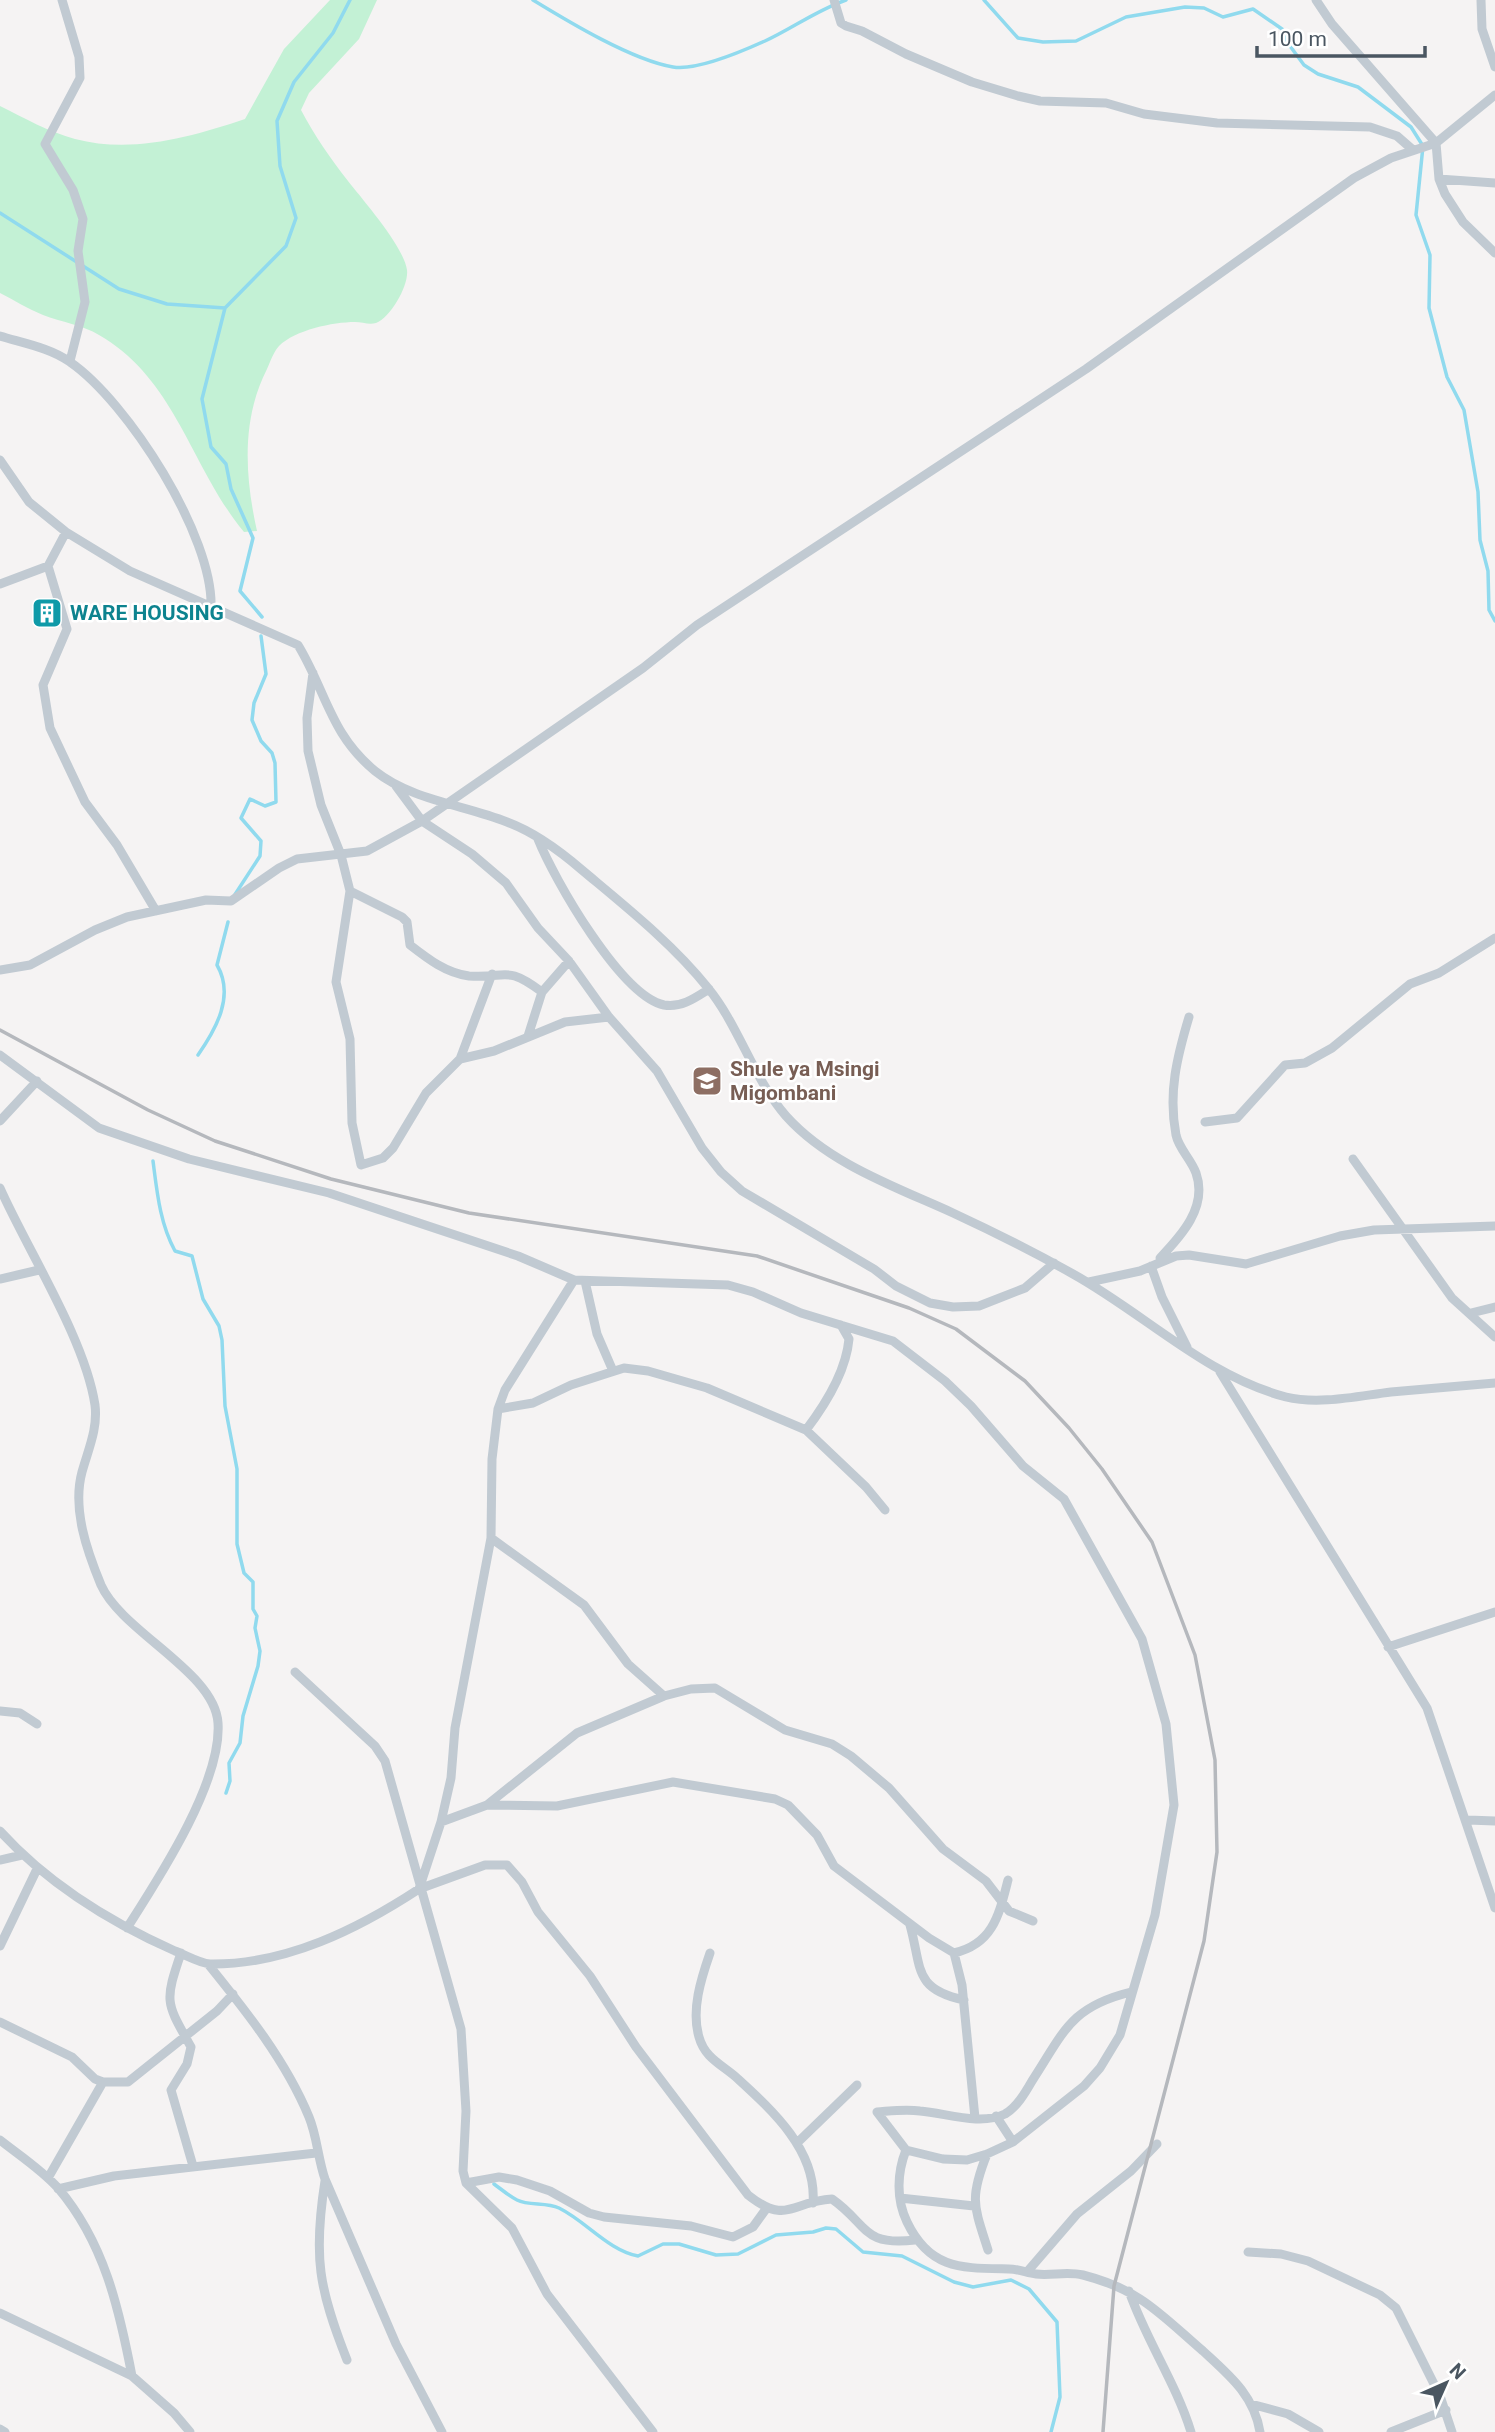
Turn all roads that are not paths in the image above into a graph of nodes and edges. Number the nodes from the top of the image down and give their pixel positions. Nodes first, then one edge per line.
1 (62, 0) edge
2 (834, 0) edge
3 (1316, 0) edge
4 (1482, 0) edge
5 (1495, 67) edge
6 (1495, 96) edge
7 (1436, 143) junction
8 (1413, 150) junction
9 (1439, 179) junction
10 (1495, 183) edge
11 (1495, 253) edge
12 (0, 336) edge
13 (70, 361) junction
14 (0, 460) edge
15 (66, 532) junction
16 (48, 566) junction
17 (0, 584) edge
18 (211, 608) junction
19 (313, 670) junction
20 (396, 786) junction
21 (446, 802) junction
22 (422, 821) junction
23 (537, 837) junction
24 (341, 855) junction
25 (350, 891) junction
26 (156, 911) junction
27 (1495, 939) edge
28 (569, 961) junction
29 (0, 970) edge
30 (492, 974) junction
31 (709, 989) junction
32 (542, 992) junction
33 (609, 1017) junction
34 (1189, 1017) dead end
35 (528, 1036) junction
36 (0, 1055) edge
37 (460, 1059) junction
38 (37, 1081) junction
39 (0, 1121) edge
40 (1205, 1122) dead end
41 (1353, 1158) dead end
42 (0, 1188) edge
43 (1495, 1226) edge
44 (1402, 1228) junction
45 (1054, 1263) junction
46 (1153, 1265) junction
47 (39, 1270) junction
48 (0, 1279) edge
49 (575, 1280) junction
50 (585, 1281) junction
51 (1088, 1282) junction
52 (1495, 1307) edge
53 (1471, 1313) junction
54 (841, 1325) junction
55 (1495, 1337) edge
56 (1188, 1349) junction
57 (1219, 1370) junction
58 (613, 1371) junction
59 (1495, 1383) edge
60 (498, 1409) junction
61 (806, 1430) junction
62 (885, 1510) dead end
63 (491, 1538) junction
64 (1495, 1612) edge
65 (1388, 1647) junction
66 (295, 1672) dead end
67 (664, 1696) junction
68 (0, 1711) edge
69 (37, 1724) dead end
70 (487, 1805) junction
71 (1468, 1820) junction
72 (1495, 1821) edge
73 (441, 1822) junction
74 (0, 1831) edge
75 (22, 1855) junction
76 (0, 1860) edge
77 (37, 1869) junction
78 (1009, 1880) dead end
79 (419, 1889) junction
80 (1002, 1903) junction
81 (1495, 1908) edge
82 (1033, 1921) dead end
83 (910, 1924) junction
84 (127, 1928) junction
85 (0, 1945) edge
86 (181, 1953) junction
87 (710, 1953) dead end
88 (954, 1953) junction
89 (208, 1964) junction
90 (1131, 1992) junction
91 (233, 1994) junction
92 (964, 2000) junction
93 (0, 2022) edge
94 (184, 2036) junction
95 (103, 2082) junction
96 (857, 2085) dead end
97 (996, 2116) junction
98 (975, 2118) junction
99 (0, 2140) edge
100 (797, 2143) junction
101 (1013, 2143) junction
102 (1157, 2144) dead end
103 (905, 2150) junction
104 (316, 2153) junction
105 (987, 2154) junction
106 (193, 2166) junction
107 (48, 2178) junction
108 (326, 2179) junction
109 (466, 2183) junction
110 (58, 2189) junction
111 (900, 2198) junction
112 (813, 2203) junction
113 (974, 2206) junction
114 (766, 2209) junction
115 (915, 2240) junction
116 (988, 2250) dead end
117 (1248, 2252) dead end
118 (1027, 2272) junction
119 (1129, 2291) junction
120 (0, 2313) edge
121 (347, 2360) dead end
122 (132, 2376) junction
123 (1251, 2404) junction
124 (1446, 2410) junction
125 (0, 2429) edge
126 (5, 2432) edge
127 (190, 2432) edge
128 (442, 2432) edge
129 (653, 2432) edge
130 (1191, 2432) edge
131 (1260, 2432) edge
132 (1318, 2432) edge
133 (1391, 2432) edge
134 (1452, 2432) edge

1 - 13 street
2 - 8 street
3 - 7 street
4 - 5 street
6 - 7 street
7 - 8 street
7 - 9 street
8 - 21 street
9 - 10 street
9 - 11 street
12 - 13 street
13 - 18 street
14 - 15 street
15 - 16 street
15 - 18 street
16 - 17 street
16 - 26 street
18 - 19 street
19 - 20 street
19 - 24 street
20 - 21 street
20 - 22 street
21 - 22 street
21 - 23 street
22 - 24 street
22 - 28 street
23 - 31 street
23 - 31 street
24 - 25 street
24 - 26 street
25 - 30 street
25 - 37 street
26 - 29 street
27 - 40 street
28 - 32 street
28 - 33 street
30 - 32 street
30 - 37 street
31 - 45 street
32 - 35 street
33 - 35 street
33 - 45 street
34 - 46 street
35 - 37 street
36 - 38 street
38 - 39 street
38 - 49 street
41 - 44 street
42 - 47 street
43 - 44 street
44 - 46 street
44 - 53 street
45 - 51 street
46 - 51 street
46 - 56 street
47 - 48 street
47 - 84 street
49 - 50 street
49 - 60 street
50 - 54 street
50 - 58 street
51 - 56 street
52 - 53 street
53 - 55 street
54 - 61 street
54 - 90 street
56 - 57 street
57 - 59 street
57 - 65 street
58 - 60 street
58 - 61 street
60 - 63 street
61 - 62 street
63 - 67 street
63 - 73 street
64 - 65 street
65 - 71 street
66 - 79 street
67 - 70 street
67 - 80 street
68 - 69 street
70 - 73 street
70 - 83 street
71 - 72 street
71 - 81 street
73 - 79 street
74 - 75 street
75 - 76 street
75 - 77 street
77 - 84 street
77 - 85 street
78 - 80 street
79 - 89 street
79 - 109 street
79 - 114 street
80 - 82 street
80 - 88 street
83 - 88 street
83 - 92 street
84 - 86 street
86 - 89 street
86 - 94 street
87 - 100 street
88 - 92 street
89 - 91 street
90 - 97 street
90 - 101 street
91 - 94 street
91 - 104 street
92 - 98 street
93 - 95 street
94 - 95 street
94 - 106 street
95 - 107 street
96 - 100 street
97 - 98 street
97 - 101 street
98 - 103 street
99 - 107 street
100 - 112 street
101 - 105 street
102 - 118 street
103 - 105 street
103 - 111 street
104 - 106 street
104 - 108 street
105 - 113 street
106 - 110 street
107 - 110 street
108 - 121 street
108 - 128 street
109 - 114 street
109 - 129 street
110 - 122 street
111 - 113 street
111 - 115 street
112 - 114 street
112 - 115 street
113 - 116 street
115 - 118 street
117 - 124 street
118 - 119 street
119 - 123 street
119 - 130 street
120 - 122 street
122 - 127 street
123 - 131 street
123 - 132 street
124 - 133 street
124 - 134 street
125 - 126 street

